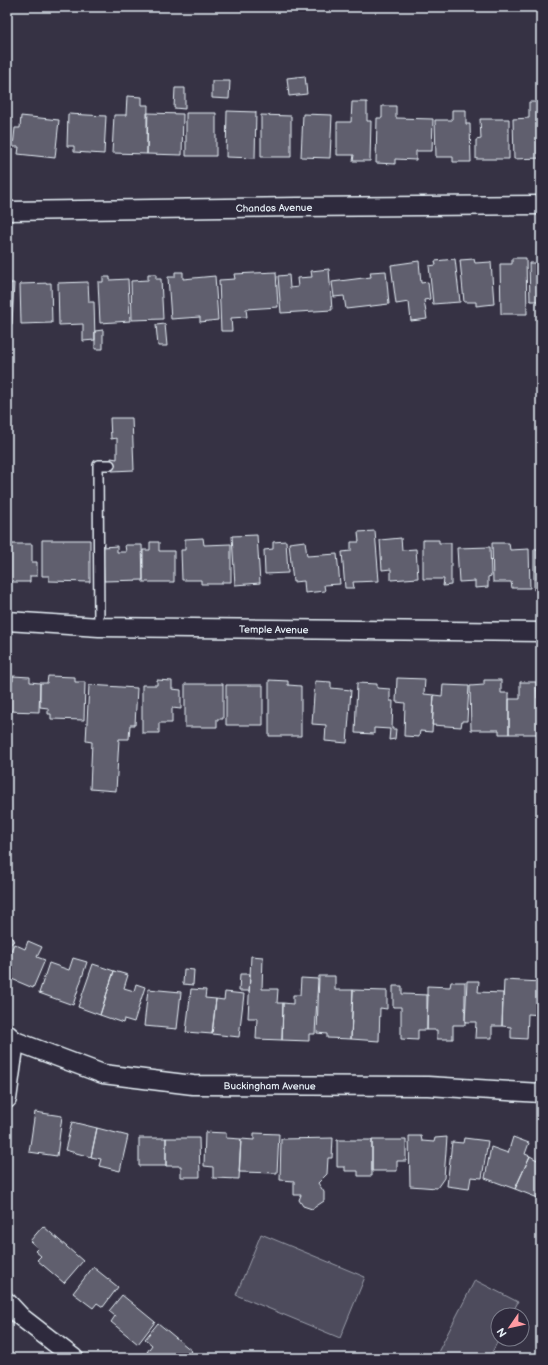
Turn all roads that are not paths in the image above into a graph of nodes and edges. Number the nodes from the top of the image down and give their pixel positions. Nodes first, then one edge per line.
1 (541, 205) edge
2 (7, 211) edge
3 (110, 465) dead end
4 (7, 621) edge
5 (99, 627) junction
6 (541, 632) edge
7 (11, 1038) edge
8 (541, 1094) edge
9 (7, 1100) edge
10 (7, 1302) edge
11 (74, 1358) edge

1 - 2 street, Chandos Avenue
3 - 5 lane
4 - 5 street, Temple Avenue
5 - 6 street, Temple Avenue
7 - 8 street, Buckingham Avenue
7 - 9 street
10 - 11 street

